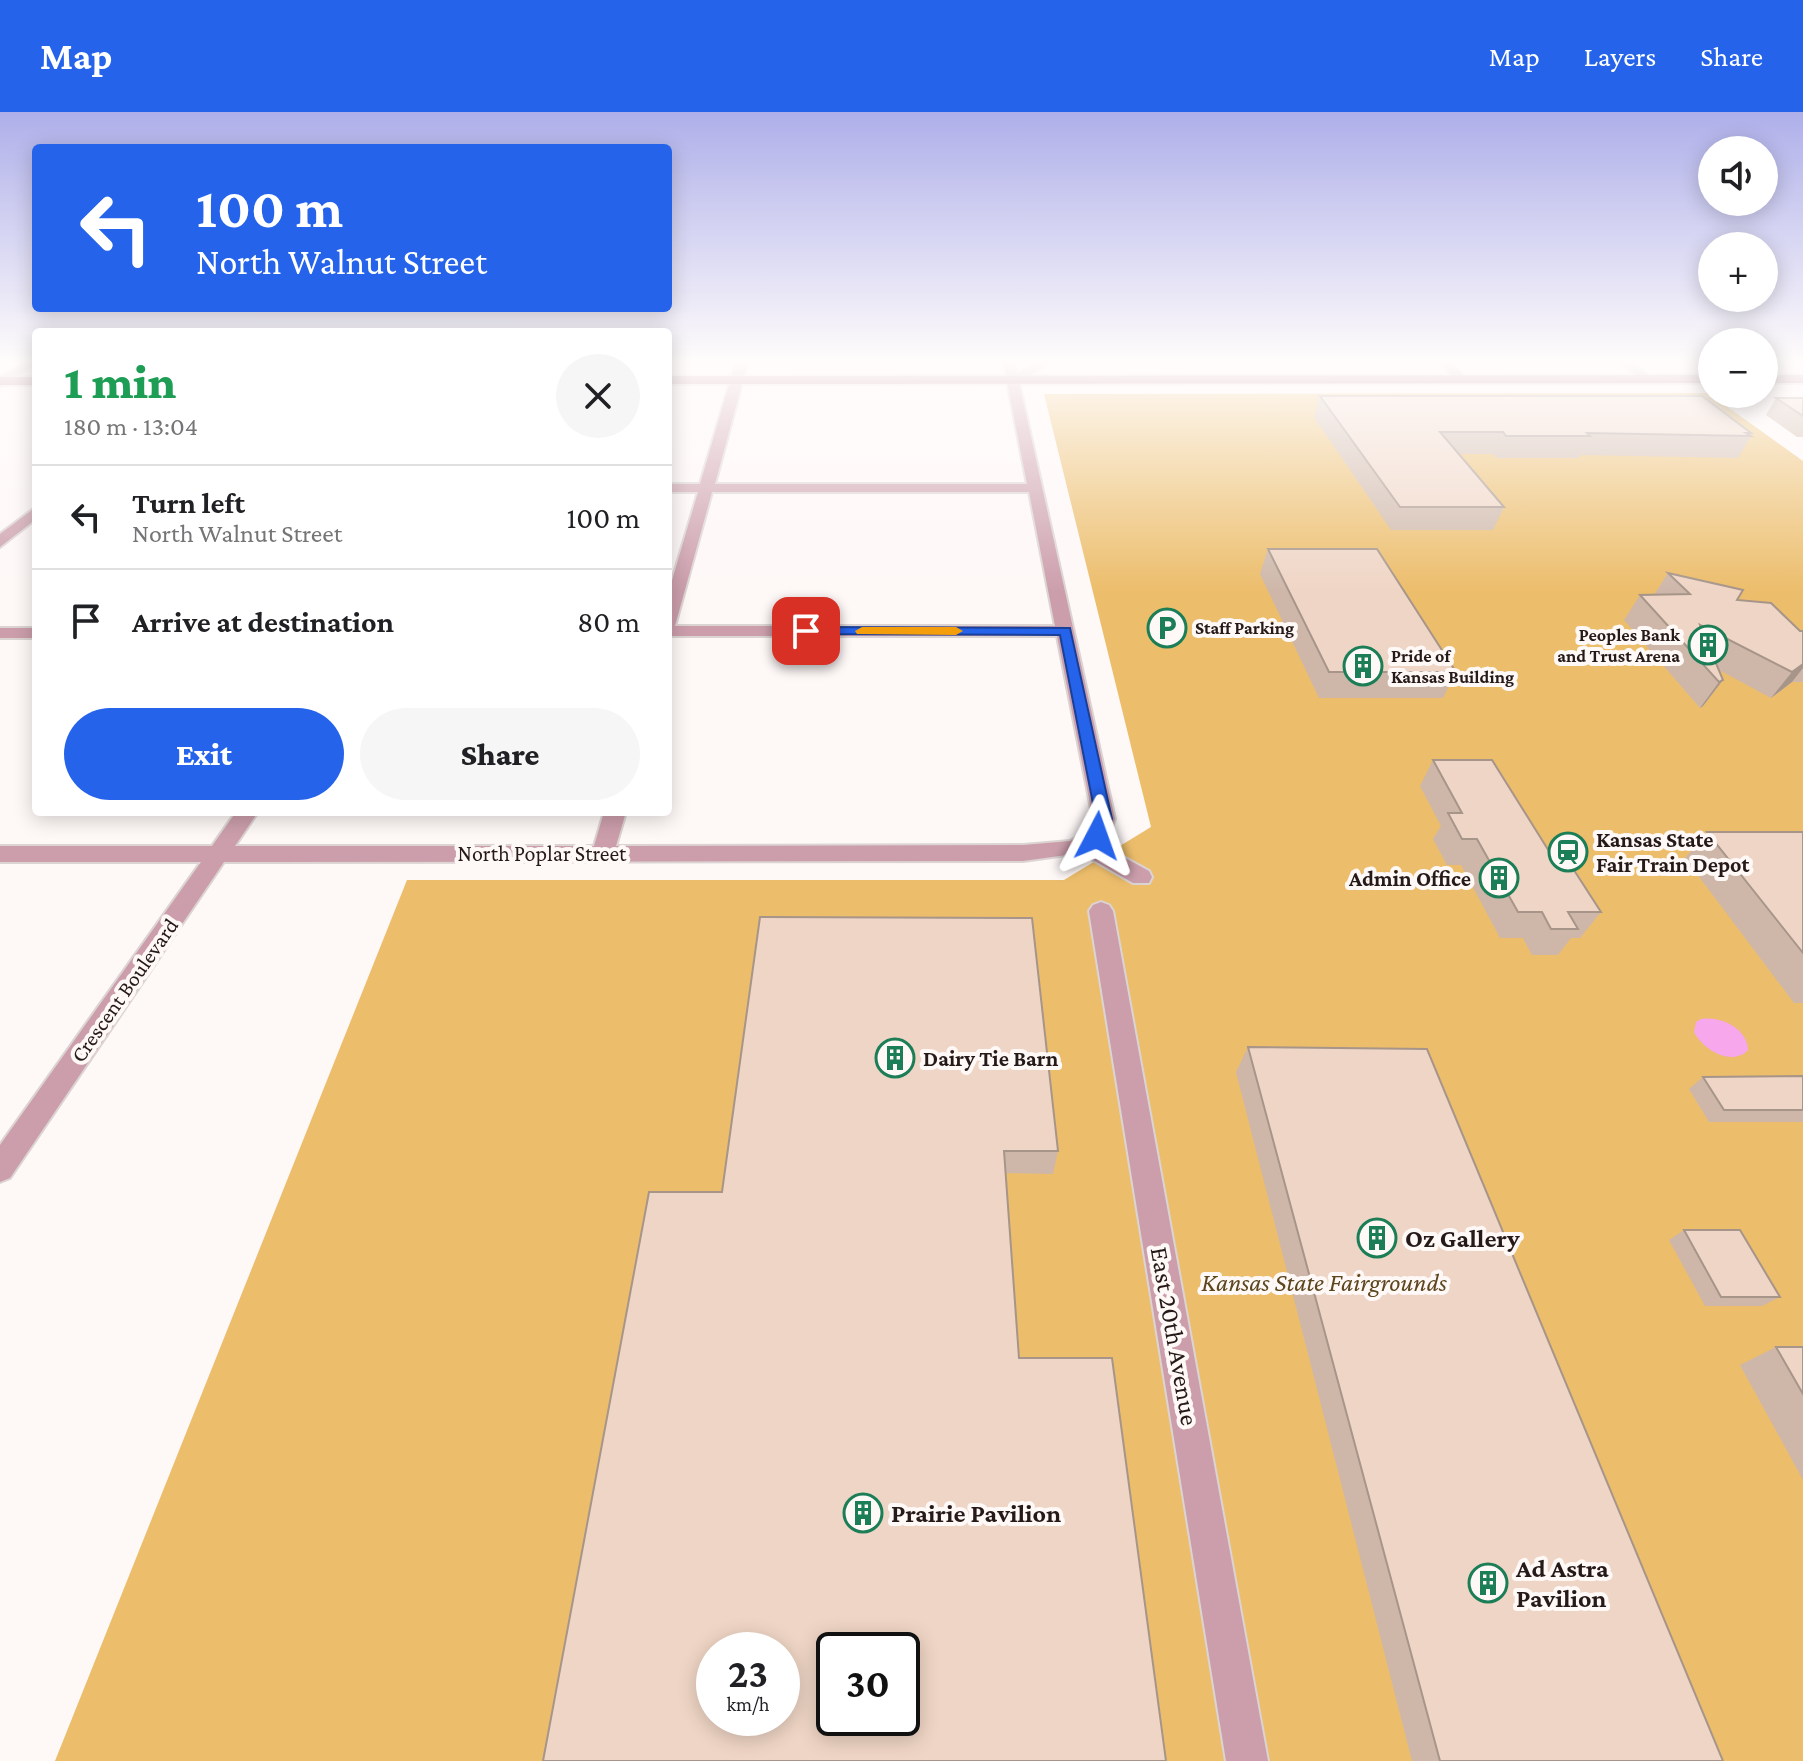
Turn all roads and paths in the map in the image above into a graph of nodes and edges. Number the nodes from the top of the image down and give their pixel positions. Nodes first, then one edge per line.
1 (720, 438) edge
2 (1026, 438) edge
3 (672, 488) edge
4 (706, 488) junction
5 (1037, 488) junction
6 (32, 514) edge
7 (8, 529) edge
8 (0, 542) edge
9 (672, 610) edge
10 (672, 631) edge
11 (1066, 631) junction
12 (0, 633) edge
13 (32, 633) edge
14 (244, 816) edge
15 (614, 816) edge
16 (1082, 844) junction
17 (603, 853) junction
18 (0, 854) edge
19 (219, 854) junction
20 (1141, 877) dead end
21 (1101, 911) dead end
22 (0, 1169) edge
23 (1247, 1761) edge

1 - 4 street
2 - 5 street
3 - 4 street
4 - 5 street
4 - 9 street
5 - 11 street
6 - 7 street
7 - 8 street
10 - 11 street
11 - 16 street
12 - 13 street
14 - 19 street, Crescent Boulevard
15 - 17 street
16 - 17 street, North Poplar Street
16 - 20 street
17 - 19 street, North Poplar Street
18 - 19 street, North Poplar Street
19 - 22 street, Crescent Boulevard
21 - 23 street, East 20th Avenue

